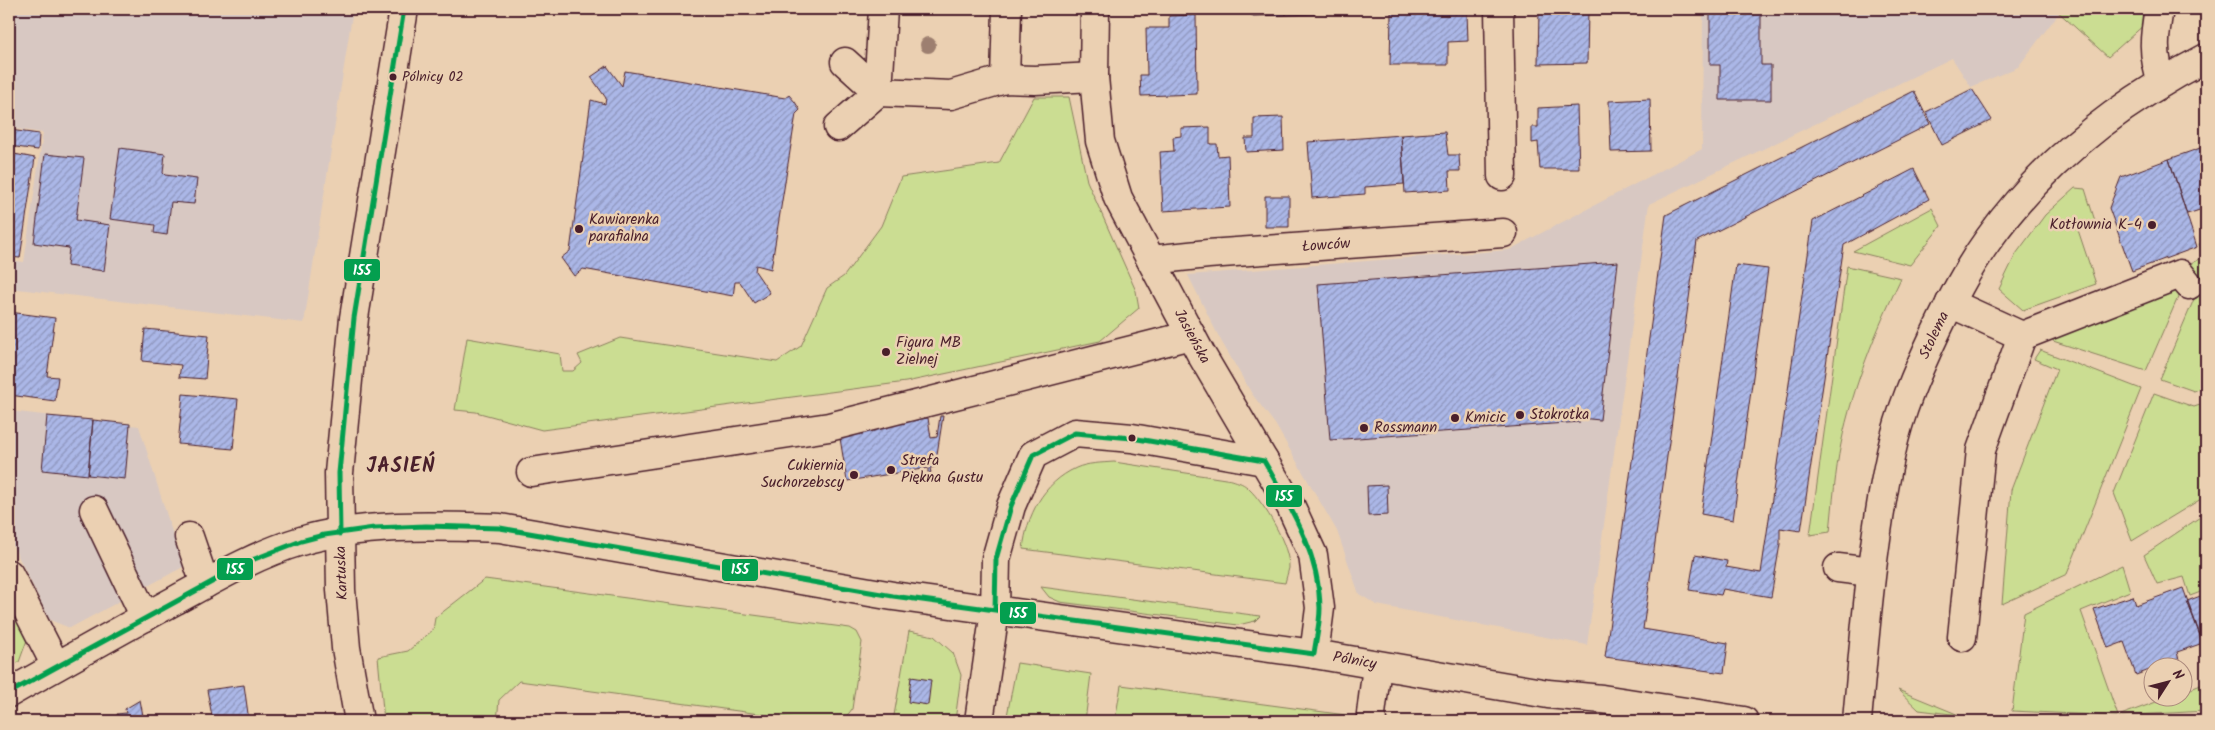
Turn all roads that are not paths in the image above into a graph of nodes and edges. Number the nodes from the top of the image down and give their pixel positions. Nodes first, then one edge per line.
1 (404, 9) edge
2 (883, 9) edge
3 (1007, 9) edge
4 (1096, 9) edge
5 (1499, 9) edge
6 (2159, 9) edge
7 (2206, 58) edge
8 (845, 62) dead end
9 (1094, 77) junction
10 (1005, 79) junction
11 (2162, 82) junction
12 (878, 92) junction
13 (838, 127) dead end
14 (1502, 176) dead end
15 (1503, 233) dead end
16 (1151, 260) junction
17 (2189, 285) dead end
18 (1950, 303) junction
19 (1190, 335) junction
20 (2022, 336) junction
21 (1264, 461) junction
22 (531, 472) dead end
23 (94, 510) dead end
24 (340, 534) junction
25 (189, 537) dead end
26 (1838, 568) dead end
27 (1871, 572) junction
28 (9, 574) edge
29 (205, 584) junction
30 (995, 612) junction
31 (145, 617) junction
32 (1962, 637) dead end
33 (1314, 654) junction
34 (56, 666) junction
35 (1377, 666) junction
36 (9, 692) edge
37 (359, 721) edge
38 (979, 721) edge
39 (1372, 721) edge
40 (1744, 721) edge
41 (1857, 721) edge

1 - 24 street, Kartuska
2 - 12 street
3 - 10 street
4 - 9 street, Jasieńska
5 - 14 street
6 - 11 street
7 - 11 street, Stolema
8 - 12 street
9 - 10 street
9 - 16 street, Jasieńska
10 - 12 street
11 - 18 street, Stolema
12 - 13 street
15 - 16 street, Łowców
16 - 19 street, Jasieńska
17 - 20 street
18 - 20 street
18 - 27 street, Stolema
19 - 21 street, Jasieńska
19 - 22 street
20 - 32 street
21 - 30 street
21 - 33 street, Jasieńska
23 - 31 street
24 - 29 street, Pólnicy
24 - 30 street, Pólnicy
24 - 37 street, Kartuska
25 - 29 street
26 - 27 street
27 - 41 street, Stolema
28 - 34 street
29 - 31 street, Pólnicy
30 - 33 street, Pólnicy
30 - 38 street
31 - 34 street, Pólnicy
33 - 35 street, Pólnicy
34 - 36 street, Pólnicy
35 - 39 street
35 - 40 street, Pólnicy

